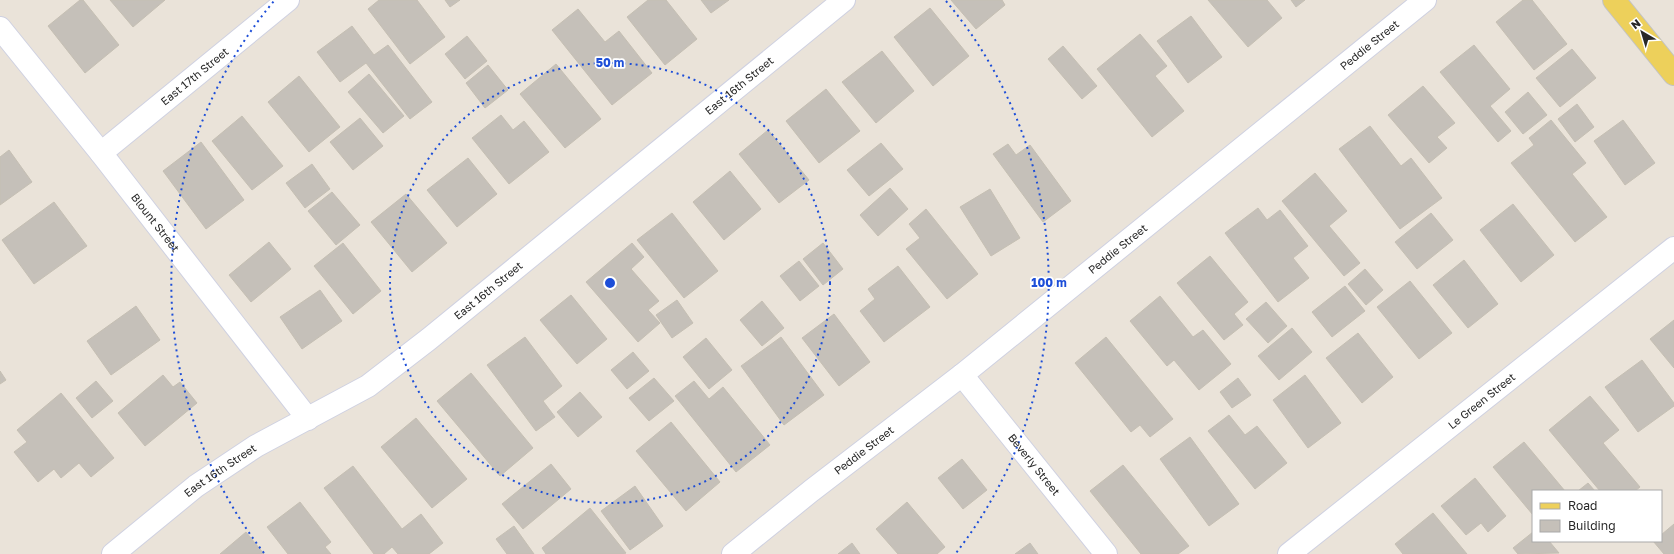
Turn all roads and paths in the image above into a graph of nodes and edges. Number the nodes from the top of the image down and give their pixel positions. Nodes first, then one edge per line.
1 (288, 0) edge
2 (844, 0) edge
3 (1425, 0) edge
4 (1614, 0) edge
5 (0, 28) edge
6 (1674, 74) edge
7 (102, 153) junction
8 (1674, 248) edge
9 (962, 375) junction
10 (308, 419) junction
11 (113, 554) edge
12 (733, 554) edge
13 (1106, 554) edge
14 (1289, 554) edge

1 - 7 street, East 17th Street
2 - 10 street, East 16th Street
3 - 9 street, Peddie Street
4 - 6 main road
5 - 7 street, Blount Street
7 - 10 street, Blount Street
8 - 14 street, Le Green Street
9 - 12 street, Peddie Street
9 - 13 street, Beverly Street
10 - 11 street, East 16th Street

